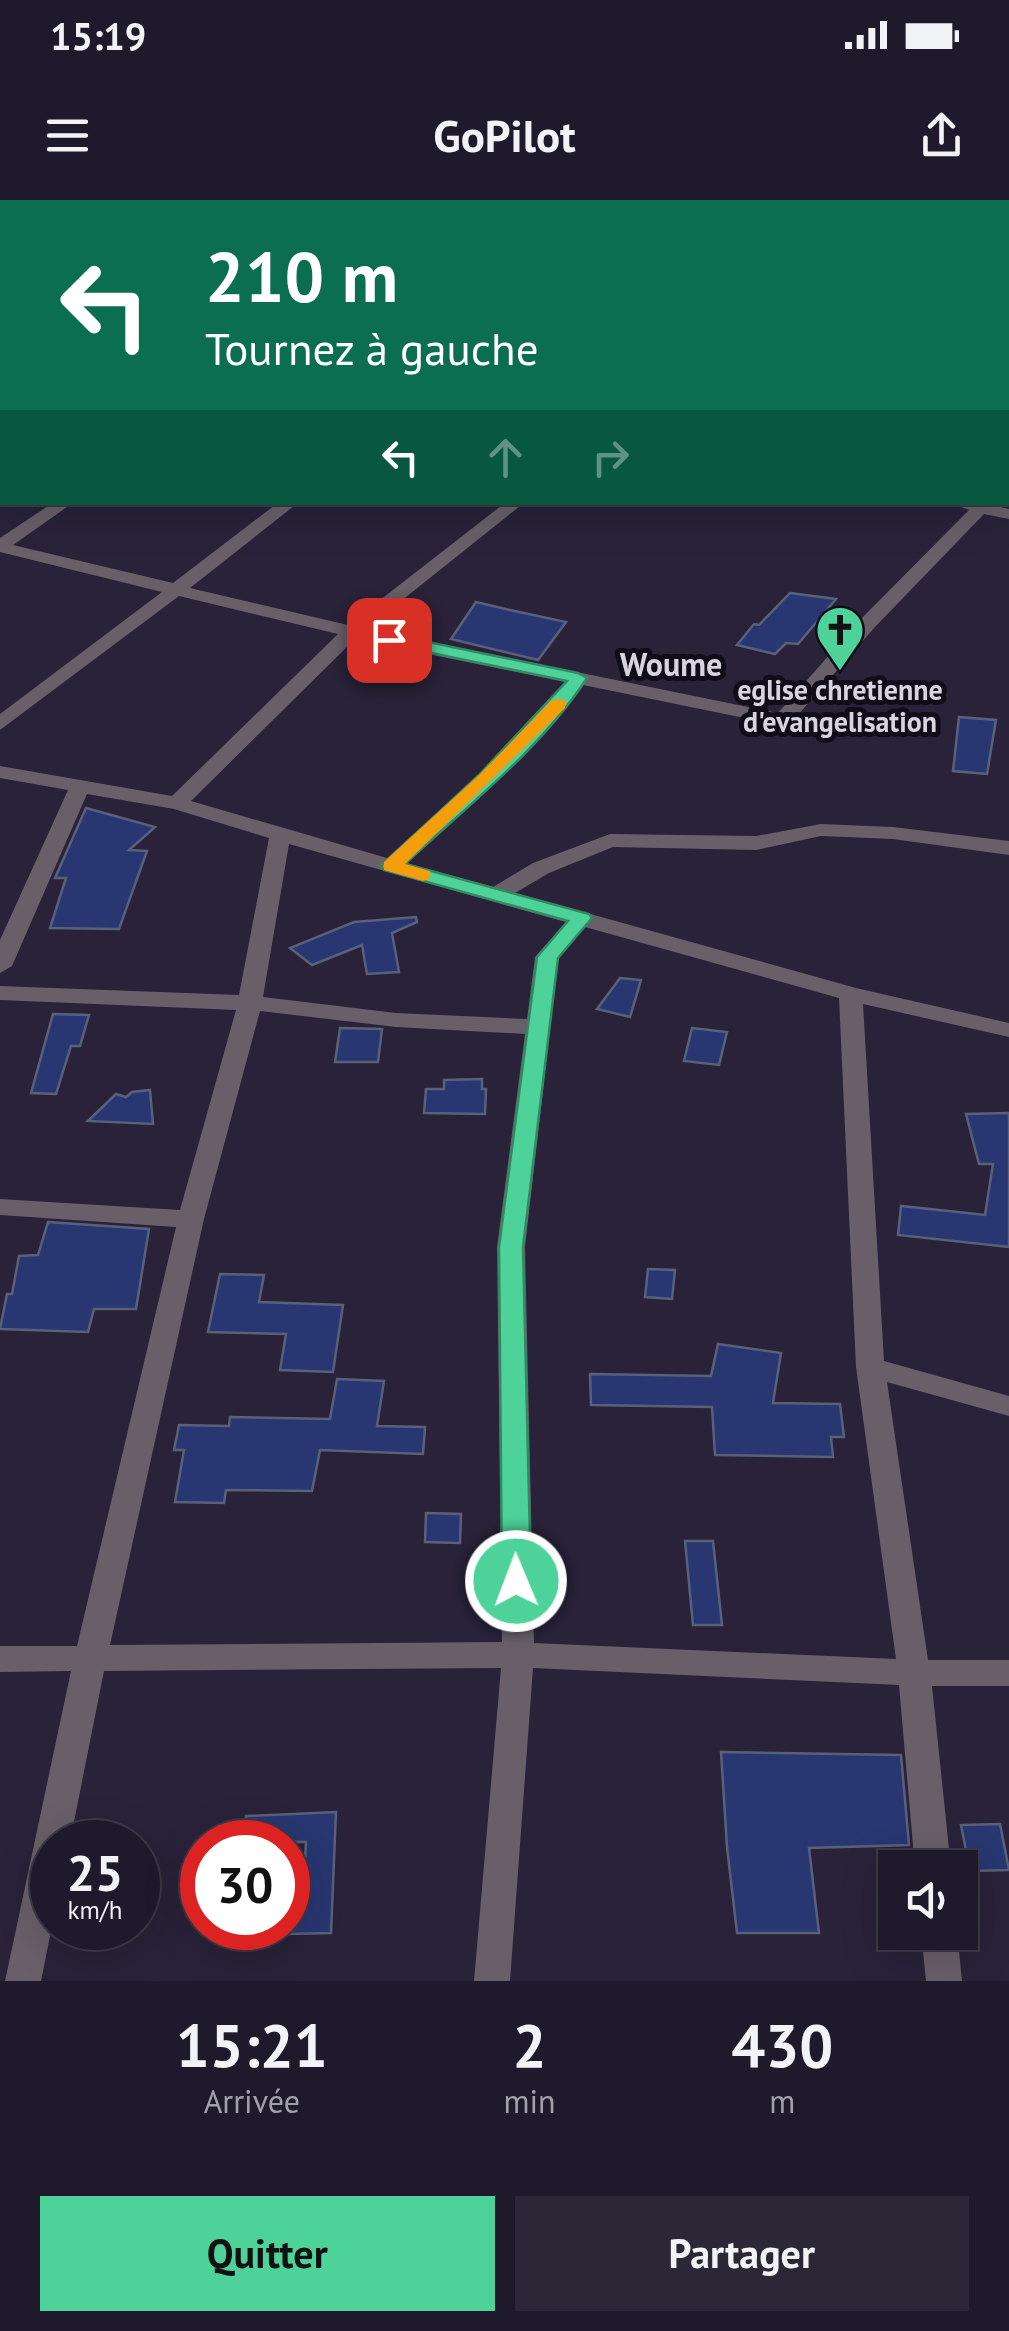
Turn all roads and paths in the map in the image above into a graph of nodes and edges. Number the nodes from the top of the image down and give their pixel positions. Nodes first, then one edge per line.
1 (62, 505) edge
2 (287, 505) edge
3 (513, 505) edge
4 (984, 505) edge
5 (1009, 514) edge
6 (0, 546) edge
7 (174, 590) junction
8 (351, 632) junction
9 (578, 678) junction
10 (0, 724) edge
11 (0, 772) edge
12 (79, 788) junction
13 (177, 803) junction
14 (280, 836) junction
15 (1009, 848) edge
16 (391, 866) junction
17 (496, 895) junction
18 (581, 918) junction
19 (0, 966) edge
20 (0, 993) edge
21 (852, 994) junction
22 (250, 1003) junction
23 (538, 1027) junction
24 (1009, 1030) edge
25 (0, 1207) edge
26 (191, 1219) junction
27 (870, 1367) junction
28 (1009, 1406) edge
29 (518, 1655) junction
30 (0, 1659) edge
31 (90, 1660) junction
32 (1009, 1672) edge
33 (914, 1673) junction
34 (931, 1850) edge
35 (941, 1950) edge
36 (23, 1981) edge
37 (492, 1981) edge
38 (944, 1981) edge

1 - 6 street
2 - 7 street
3 - 8 street
4 - 5 street
4 - 9 street
6 - 7 street
7 - 8 street
7 - 10 street
8 - 9 street
8 - 13 street
9 - 16 street
11 - 12 street
12 - 13 street
12 - 19 street
13 - 14 street
14 - 16 street
14 - 22 street
15 - 17 street
16 - 17 street
17 - 18 street
18 - 21 street
18 - 23 street
20 - 22 street
21 - 24 street
21 - 27 street
22 - 23 street
22 - 26 street
23 - 29 street
25 - 26 street
26 - 31 street
27 - 28 street
27 - 33 street
29 - 31 street
29 - 33 street
29 - 37 street
30 - 31 street
31 - 36 street
32 - 33 street
33 - 34 street
35 - 38 street

